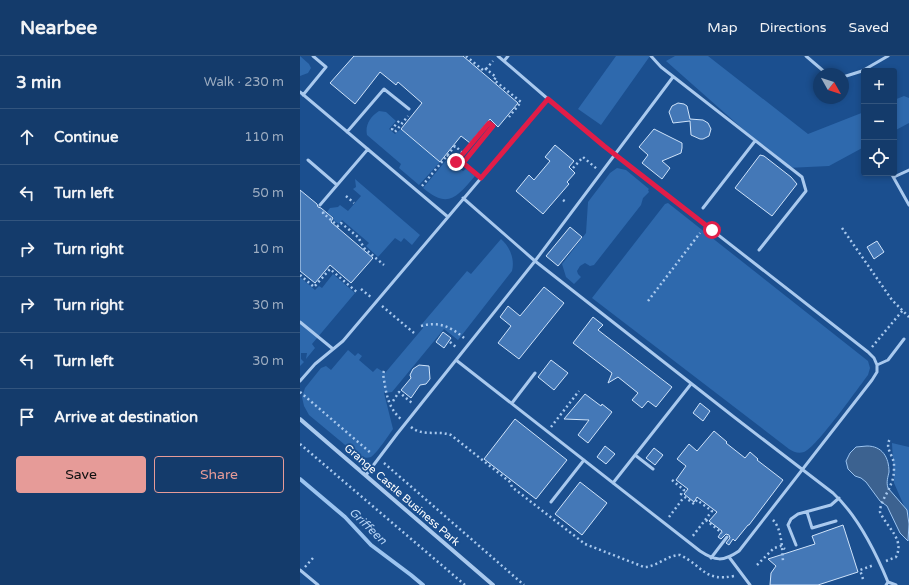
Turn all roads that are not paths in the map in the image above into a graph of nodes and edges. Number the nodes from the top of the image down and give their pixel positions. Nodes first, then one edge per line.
1 (313, 56) edge
2 (498, 56) edge
3 (508, 56) edge
4 (651, 56) edge
5 (806, 56) edge
6 (888, 56) edge
7 (504, 61) junction
8 (820, 68) edge
9 (849, 75) edge
10 (673, 77) junction
11 (301, 93) edge
12 (548, 99) junction
13 (409, 109) dead end
14 (347, 132) junction
15 (755, 141) junction
16 (368, 149) junction
17 (615, 154) junction
18 (308, 160) dead end
19 (909, 170) edge
20 (894, 178) joint
21 (338, 184) junction
22 (463, 198) junction
23 (320, 205) dead end
24 (909, 205) edge
25 (703, 208) dead end
26 (448, 217) junction
27 (759, 250) dead end
28 (535, 261) junction
29 (300, 322) edge
30 (904, 338) dead end
31 (333, 349) junction
32 (456, 360) junction
33 (877, 365) junction
34 (535, 373) dead end
35 (300, 381) edge
36 (691, 384) junction
37 (512, 403) junction
38 (300, 419) edge
39 (635, 455) junction
40 (584, 460) junction
41 (653, 469) dead end
42 (802, 470) junction
43 (366, 475) junction
44 (613, 483) junction
45 (839, 498) junction
46 (551, 502) dead end
47 (807, 512) junction
48 (836, 521) dead end
49 (727, 538) road end
50 (796, 545) dead end
51 (729, 557) junction
52 (711, 558) junction
53 (300, 570) edge
54 (887, 584) edge
55 (318, 585) edge
56 (493, 585) edge
57 (750, 585) edge
58 (896, 585) edge

1 - 11 lane
2 - 7 lane
3 - 7 lane
4 - 10 lane
5 - 8 lane
6 - 9 lane
7 - 12 lane
10 - 15 lane
10 - 17 lane
11 - 14 lane
12 - 17 lane
12 - 22 lane
13 - 14 lane
14 - 16 lane
15 - 25 lane
15 - 27 lane
16 - 21 lane
16 - 26 lane
17 - 28 lane
17 - 33 lane
18 - 21 lane
19 - 20 lane
20 - 24 lane
21 - 23 lane
22 - 26 lane
22 - 28 lane
26 - 31 lane
28 - 32 lane
28 - 36 lane
29 - 31 lane
30 - 33 lane
31 - 35 lane
32 - 37 lane
32 - 43 lane
33 - 42 lane
34 - 37 lane
36 - 39 lane
36 - 42 lane
37 - 40 lane
38 - 43 street, Grange Castle Business Park
39 - 41 lane
39 - 44 lane
40 - 44 lane
40 - 46 lane
42 - 45 lane
42 - 51 lane
43 - 56 street, Grange Castle Business Park
44 - 52 lane
45 - 47 lane
45 - 54 lane
47 - 48 lane
47 - 50 lane
49 - 52 lane
51 - 52 lane
51 - 57 lane
53 - 55 lane
54 - 58 lane

